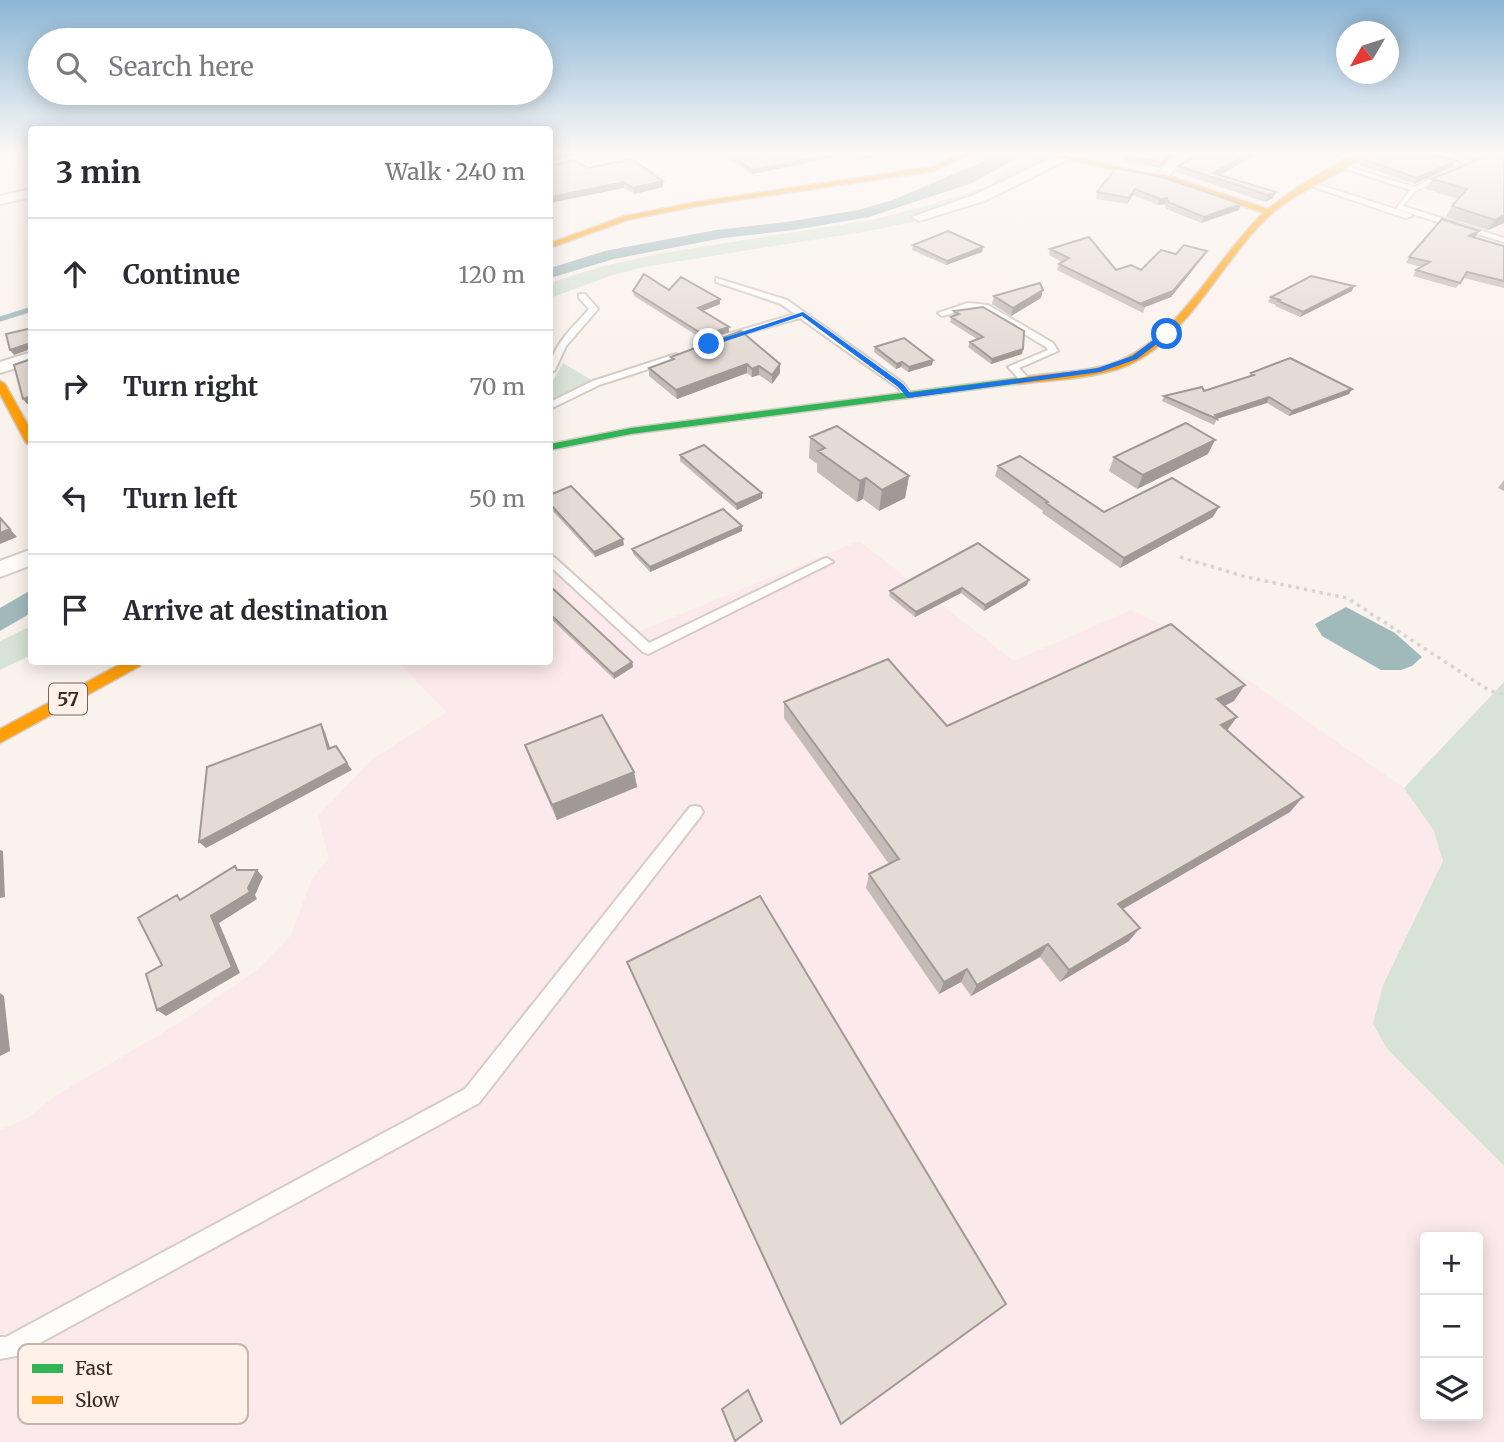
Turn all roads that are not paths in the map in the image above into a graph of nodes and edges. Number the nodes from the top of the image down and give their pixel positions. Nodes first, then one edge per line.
1 (619, 220) edge
2 (1260, 220) edge
3 (1420, 220) edge
4 (1443, 220) edge
5 (1504, 240) edge
6 (553, 245) edge
7 (1504, 248) edge
8 (719, 279) dead end
9 (582, 296) dead end
10 (942, 313) dead end
11 (803, 314) junction
12 (709, 344) edge
13 (676, 357) edge
14 (28, 359) edge
15 (553, 364) edge
16 (0, 368) edge
17 (1026, 381) junction
18 (0, 384) edge
19 (908, 396) junction
20 (553, 404) edge
21 (28, 436) edge
22 (553, 446) edge
23 (28, 558) edge
24 (827, 562) dead end
25 (553, 563) edge
26 (0, 570) edge
27 (130, 665) edge
28 (0, 737) edge
29 (695, 812) dead end
30 (0, 1348) edge

1 - 6 main road
2 - 17 main road
3 - 7 lane
4 - 5 lane
8 - 11 lane
9 - 15 lane
10 - 17 lane
11 - 12 lane
11 - 19 lane
13 - 20 lane
14 - 16 street
17 - 19 main road
18 - 21 main road
19 - 22 main road
23 - 26 street
24 - 25 lane
27 - 28 main road, 57
29 - 30 lane

